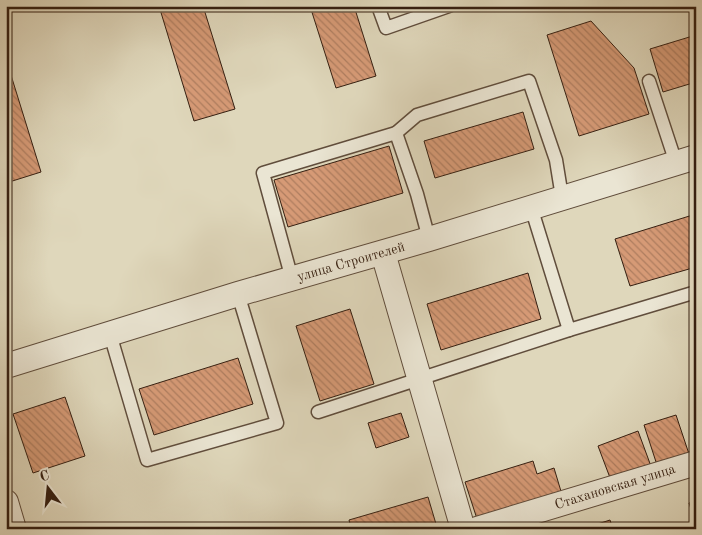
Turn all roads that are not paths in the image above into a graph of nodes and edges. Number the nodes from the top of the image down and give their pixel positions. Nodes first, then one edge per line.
1 (378, 6) edge
2 (449, 6) edge
3 (649, 81) dead end
4 (396, 133) junction
5 (686, 160) edge
6 (562, 198) junction
7 (531, 207) junction
8 (429, 239) junction
9 (383, 253) junction
10 (292, 279) junction
11 (696, 292) edge
12 (238, 294) junction
13 (569, 330) junction
14 (110, 334) junction
15 (6, 366) edge
16 (420, 379) junction
17 (318, 412) dead end
18 (696, 463) edge
19 (6, 502) edge
20 (14, 529) edge
21 (463, 529) edge
22 (476, 529) edge

1 - 2 lane
3 - 5 lane
4 - 6 lane
4 - 8 lane
4 - 10 lane
5 - 6 street, улица Строителей
6 - 7 street, улица Строителей
7 - 8 street, улица Строителей
7 - 13 lane
8 - 9 street, улица Строителей
9 - 10 street, улица Строителей
9 - 16 street
10 - 12 street, улица Строителей
11 - 13 lane
12 - 14 street, улица Строителей
12 - 14 lane
13 - 16 lane
14 - 15 street, улица Строителей
16 - 17 lane
16 - 21 street
18 - 22 street, Стахановская улица
19 - 20 street

